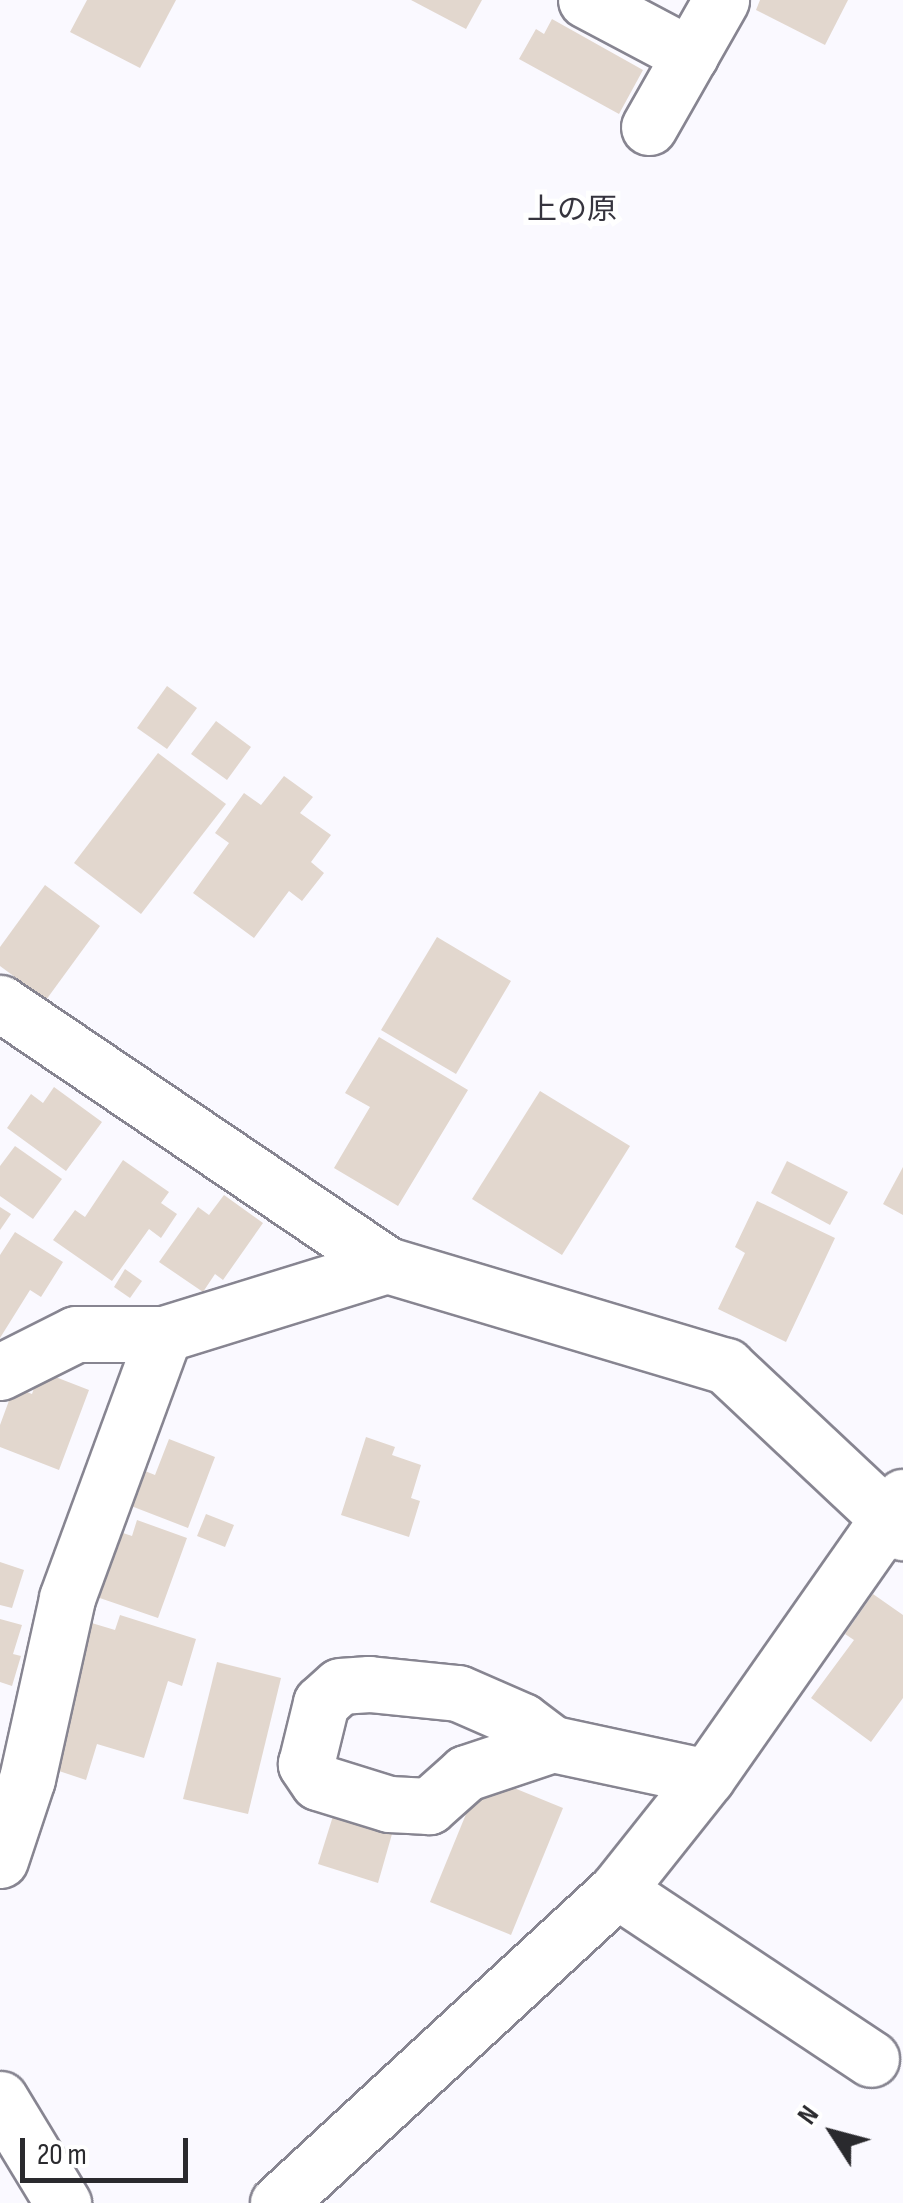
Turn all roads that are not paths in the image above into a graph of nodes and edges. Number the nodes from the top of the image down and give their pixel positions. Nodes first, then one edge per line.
1 (586, 0) edge
2 (721, 0) edge
3 (690, 55) junction
4 (649, 128) dead end
5 (0, 1003) edge
6 (387, 1265) junction
7 (164, 1334) junction
8 (0, 1372) edge
9 (898, 1517) edge
10 (553, 1744) dead end
11 (707, 1778) junction
12 (0, 1860) edge
13 (617, 1890) junction
14 (872, 2060) dead end
15 (0, 2099) edge
16 (63, 2203) edge
17 (278, 2203) edge

1 - 3 street
2 - 3 street
3 - 4 street
5 - 6 street
6 - 7 street
6 - 9 street
7 - 8 street
7 - 12 street
9 - 11 street
10 - 11 street
11 - 13 street
13 - 14 street
13 - 17 street
15 - 16 street

